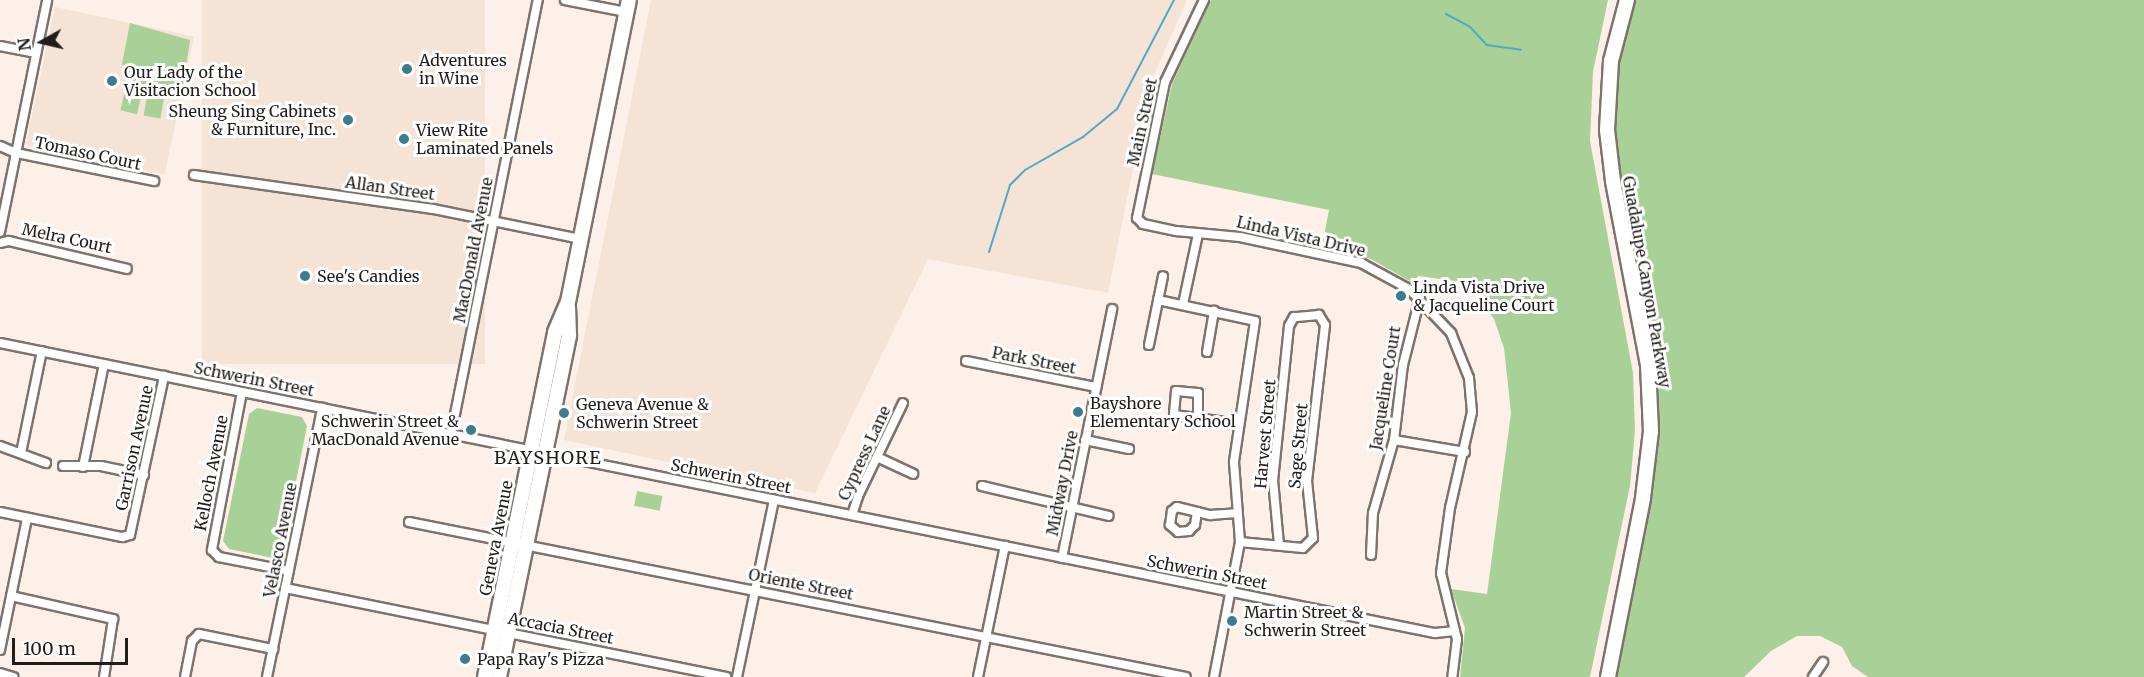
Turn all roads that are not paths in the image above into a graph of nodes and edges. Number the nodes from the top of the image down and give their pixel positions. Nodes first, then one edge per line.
1 (47, 0) edge
2 (538, 0) edge
3 (565, 0) edge
4 (1204, 0) edge
5 (1627, 0) edge
6 (628, 6) edge
7 (0, 46) edge
8 (36, 53) junction
9 (0, 146) edge
10 (16, 153) junction
11 (194, 175) dead end
12 (154, 182) dead end
13 (1138, 221) joint
14 (494, 222) junction
15 (0, 232) edge
16 (1198, 234) junction
17 (580, 239) junction
18 (0, 243) edge
19 (127, 269) dead end
20 (1163, 276) dead end
21 (1419, 298) junction
22 (1158, 300) junction
23 (568, 302) junction
24 (1183, 304) junction
25 (1112, 309) dead end
26 (1214, 311) junction
27 (1289, 326) joint
28 (0, 343) edge
29 (1149, 345) dead end
30 (42, 351) junction
31 (1207, 352) dead end
32 (966, 361) dead end
33 (104, 364) junction
34 (164, 376) junction
35 (1096, 387) junction
36 (242, 392) junction
37 (903, 403) dead end
38 (322, 408) junction
39 (1198, 418) dead end
40 (1239, 423) junction
41 (451, 434) junction
42 (1085, 440) junction
43 (1394, 440) junction
44 (0, 447) edge
45 (1129, 449) dead end
46 (531, 450) junction
47 (1465, 452) junction
48 (21, 453) junction
49 (545, 453) junction
50 (877, 457) junction
51 (46, 462) dead end
52 (63, 466) dead end
53 (83, 467) junction
54 (914, 474) dead end
55 (144, 475) junction
56 (982, 486) dead end
57 (774, 500) junction
58 (1073, 506) junction
59 (0, 512) edge
60 (1197, 512) dead end
61 (1237, 513) junction
62 (852, 515) junction
63 (1109, 516) dead end
64 (27, 518) junction
65 (409, 522) dead end
66 (512, 541) junction
67 (1239, 542) junction
68 (526, 544) junction
69 (1279, 545) junction
70 (1005, 546) junction
71 (1371, 555) dead end
72 (1062, 558) junction
73 (289, 571) junction
74 (285, 588) junction
75 (755, 590) junction
76 (1230, 592) junction
77 (11, 596) junction
78 (494, 630) junction
79 (1455, 631) junction
80 (508, 633) junction
81 (987, 637) junction
82 (273, 649) junction
83 (0, 650) edge
84 (1823, 662) dead end
85 (0, 673) edge
86 (13, 677) edge
87 (104, 677) edge
88 (185, 677) edge
89 (267, 677) edge
90 (484, 677) edge
91 (500, 677) edge
92 (726, 677) edge
93 (737, 677) edge
94 (978, 677) edge
95 (1186, 677) edge
96 (1214, 677) edge
97 (1452, 677) edge
98 (1608, 677) edge
99 (1813, 677) edge

1 - 8 street
2 - 14 street, MacDonald Avenue
3 - 6 street
4 - 13 street, Main Street
5 - 98 main road, Guadalupe Canyon Parkway
6 - 17 main road, Geneva Avenue
7 - 8 street
8 - 10 street
9 - 10 street, Tomaso Court
10 - 12 street, Tomaso Court
10 - 15 street
11 - 14 street, Allan Street
13 - 16 street, Linda Vista Drive
14 - 17 street, Allan Street
14 - 41 street, MacDonald Avenue
16 - 21 street, Linda Vista Drive
16 - 24 street
17 - 23 main road, Geneva Avenue
18 - 19 street, Melra Court
20 - 22 street
21 - 43 street, Jacqueline Court
21 - 47 street, Linda Vista Drive
22 - 24 street
22 - 29 street
23 - 46 main road, Geneva Avenue
23 - 49 main road, Geneva Avenue
24 - 26 street
25 - 35 street, Midway Drive
26 - 31 street
26 - 40 street
27 - 69 street, Harvest Street
27 - 69 street, Sage Street
28 - 30 street, Schwerin Street
30 - 33 street, Schwerin Street
30 - 48 street
32 - 35 street, Park Street
33 - 34 street, Schwerin Street
33 - 53 street
34 - 36 street, Schwerin Street
34 - 55 street, Garrison Avenue
35 - 42 street, Midway Drive
36 - 38 street, Schwerin Street
36 - 73 street, Kelloch Avenue
37 - 50 street, Cypress Lane
38 - 41 street, Schwerin Street
38 - 73 street, Velasco Avenue
39 - 40 street
40 - 61 street
41 - 46 street, Schwerin Street
42 - 45 street
42 - 58 street, Midway Drive
43 - 47 street
43 - 71 street, Jacqueline Court
44 - 48 street
46 - 49 street, Schwerin Street
46 - 66 main road, Geneva Avenue
47 - 79 street, Linda Vista Drive
48 - 51 street
49 - 57 street, Schwerin Street
49 - 68 main road, Geneva Avenue
50 - 54 street
50 - 62 street, Cypress Lane
52 - 53 street
53 - 55 street
55 - 64 street, Garrison Avenue
56 - 58 street
57 - 62 street, Schwerin Street
57 - 75 street
58 - 63 street
58 - 72 street, Midway Drive
59 - 64 street, Garrison Avenue
60 - 61 street
61 - 67 street
62 - 70 street, Schwerin Street
64 - 77 street
65 - 66 street, Oriente Street
66 - 68 street, Oriente Street
66 - 78 main road, Geneva Avenue
67 - 69 street, Sage Street
67 - 76 street
68 - 75 street, Oriente Street
68 - 80 main road, Geneva Avenue
70 - 72 street, Schwerin Street
70 - 81 street
72 - 76 street, Schwerin Street
73 - 74 street, Velasco Avenue
74 - 78 street, Accacia Street
74 - 82 street, Velasco Avenue
75 - 81 street, Oriente Street
75 - 93 street
76 - 79 street, Schwerin Street
76 - 96 street
77 - 83 street
77 - 87 street
78 - 80 street, Accacia Street
78 - 90 main road, Geneva Avenue
79 - 97 street, Linda Vista Drive
80 - 91 main road, Geneva Avenue
80 - 92 street, Accacia Street
81 - 94 street
81 - 95 street, Oriente Street
82 - 88 street
82 - 89 street, Velasco Avenue
84 - 99 street
85 - 86 street

